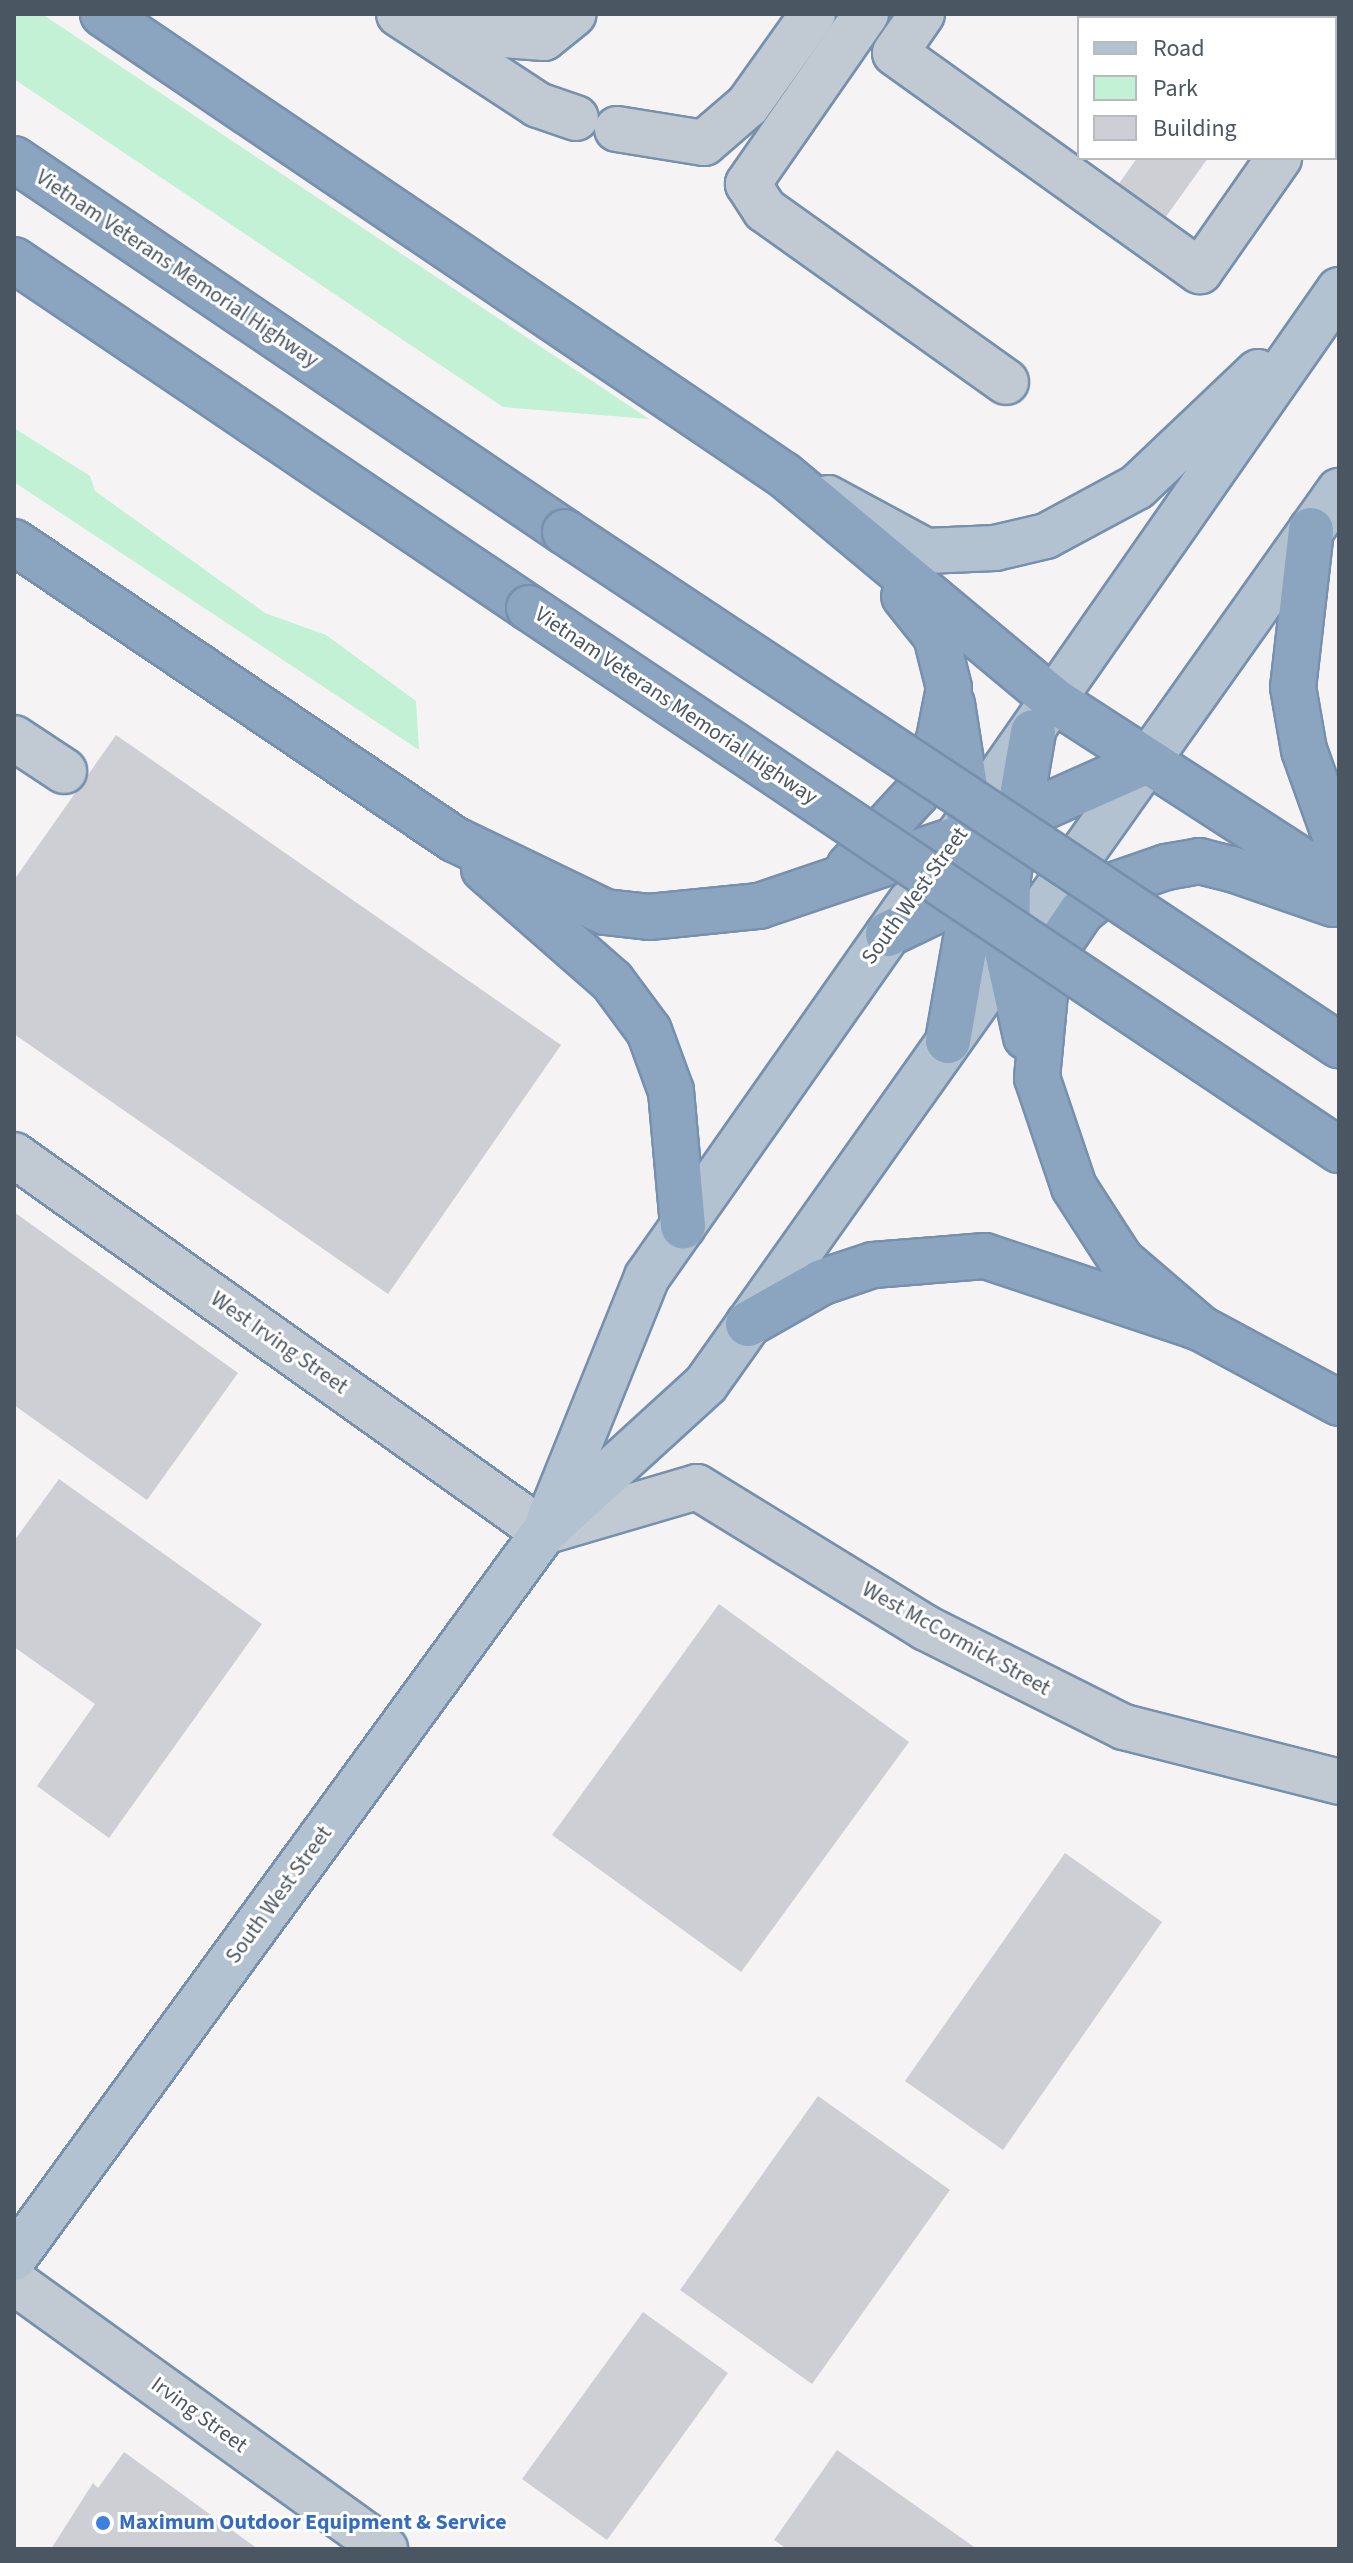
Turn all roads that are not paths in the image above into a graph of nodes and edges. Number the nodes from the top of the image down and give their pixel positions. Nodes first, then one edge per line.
1 (103, 14) edge
2 (399, 14) edge
3 (451, 14) edge
4 (574, 14) edge
5 (813, 14) edge
6 (866, 14) edge
7 (922, 14) edge
8 (132, 26) edge
9 (576, 118) dead end
10 (617, 129) dead end
11 (14, 159) edge
12 (1278, 160) edge
13 (14, 260) edge
14 (1333, 298) edge
15 (1006, 382) dead end
16 (784, 475) junction
17 (1339, 491) edge
18 (853, 530) junction
19 (1311, 530) junction
20 (14, 542) edge
21 (949, 688) junction
22 (1044, 717) junction
23 (14, 738) edge
24 (1145, 762) junction
25 (64, 771) dead end
26 (1019, 818) junction
27 (968, 830) junction
28 (454, 839) junction
29 (1339, 848) edge
30 (1199, 861) junction
31 (1072, 866) junction
32 (837, 880) junction
33 (992, 884) junction
34 (1339, 885) edge
35 (1339, 906) edge
36 (888, 934) junction
37 (1007, 951) junction
38 (948, 1041) junction
39 (1339, 1045) edge
40 (1037, 1078) junction
41 (1339, 1150) edge
42 (14, 1155) edge
43 (683, 1226) junction
44 (748, 1324) junction
45 (1200, 1328) junction
46 (1339, 1403) edge
47 (544, 1532) junction
48 (1339, 1782) edge
49 (14, 2258) edge
50 (14, 2282) edge
51 (385, 2549) edge

1 - 8 highway
2 - 9 street
3 - 4 street
5 - 10 street
6 - 15 street
7 - 12 street
8 - 16 highway
11 - 39 highway, Vietnam Veterans Memorial Highway, bridge
13 - 41 highway, Vietnam Veterans Memorial Highway, bridge
14 - 16 main road
14 - 22 main road, South West Street
16 - 18 highway
17 - 19 main road, South West Street
18 - 21 highway
18 - 22 highway
19 - 24 main road, South West Street
19 - 29 highway
20 - 28 highway
21 - 27 highway
21 - 32 highway
22 - 24 highway
22 - 26 highway
22 - 27 main road, South West Street
23 - 25 street
24 - 26 highway
24 - 31 main road, South West Street
24 - 34 highway
26 - 27 highway
26 - 33 highway
27 - 32 highway
27 - 33 highway
27 - 36 main road, South West Street
28 - 32 highway
28 - 43 highway
30 - 31 highway
30 - 35 highway
30 - 40 highway
31 - 33 highway
31 - 37 main road, South West Street
33 - 36 highway
33 - 37 highway
33 - 38 highway
36 - 43 main road, South West Street
37 - 38 main road, South West Street
37 - 40 highway
38 - 44 main road, South West Street
40 - 45 highway
42 - 47 street, West Irving Street
43 - 47 main road, South West Street
44 - 45 highway
44 - 47 main road, South West Street
45 - 46 highway
47 - 48 street, West McCormick Street
47 - 49 main road, South West Street
50 - 51 street, Irving Street

